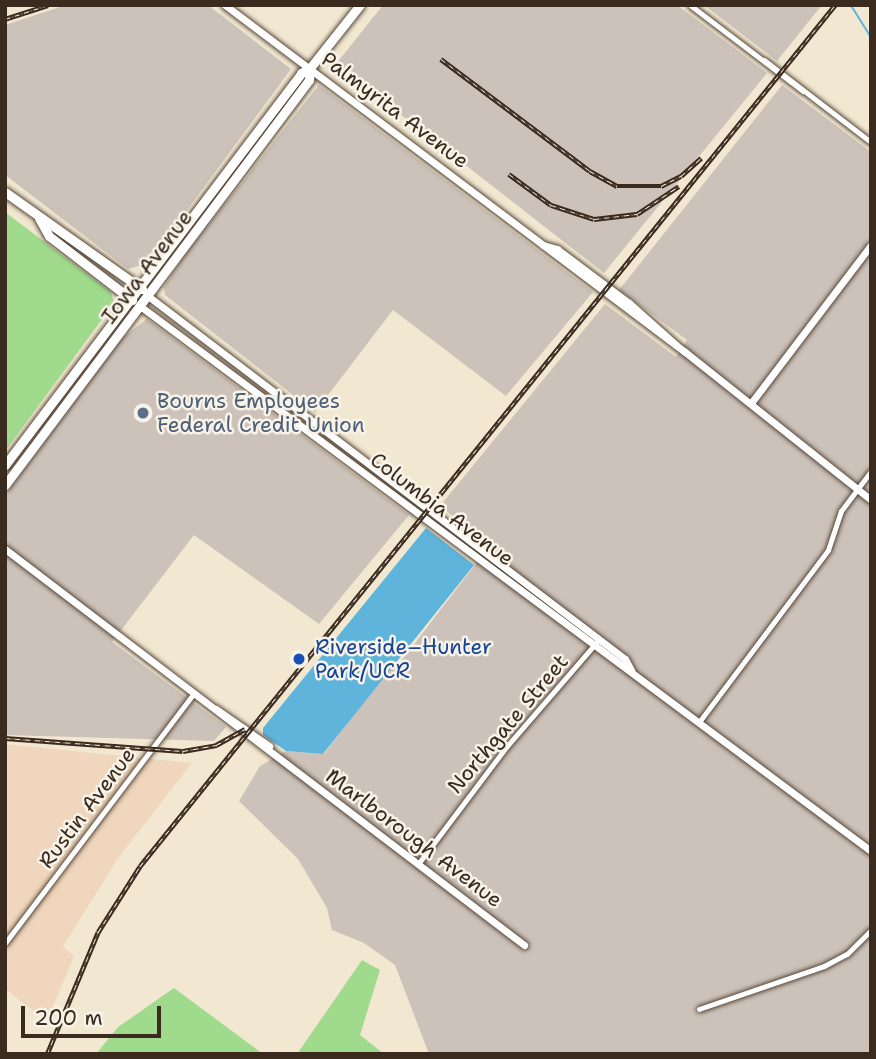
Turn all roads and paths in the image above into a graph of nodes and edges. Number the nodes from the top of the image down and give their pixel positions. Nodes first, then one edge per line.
1 (225, 5) edge
2 (360, 5) edge
3 (690, 5) edge
4 (310, 68) junction
5 (871, 142) edge
6 (5, 192) edge
7 (38, 216) junction
8 (871, 245) edge
9 (139, 286) junction
10 (148, 296) junction
11 (129, 298) junction
12 (140, 306) junction
13 (245, 369) junction
14 (237, 378) junction
15 (266, 385) junction
16 (260, 394) junction
17 (751, 403) junction
18 (362, 458) junction
19 (5, 465) edge
20 (355, 466) junction
21 (871, 471) edge
22 (5, 485) edge
23 (857, 489) junction
24 (871, 500) edge
25 (5, 549) edge
26 (532, 588) junction
27 (526, 596) junction
28 (599, 639) junction
29 (593, 647) junction
30 (631, 671) junction
31 (194, 693) junction
32 (699, 722) junction
33 (871, 851) edge
34 (418, 864) junction
35 (871, 931) edge
36 (5, 943) edge
37 (524, 945) dead end
38 (699, 1009) dead end

1 - 4 street, Palmyrita Avenue
2 - 4 main road, Iowa Avenue
3 - 5 street
4 - 9 main road, Iowa Avenue
4 - 10 main road, Iowa Avenue
4 - 17 street, Palmyrita Avenue
6 - 7 main road, Columbia Avenue
7 - 9 main road, Columbia Avenue
7 - 11 main road, Columbia Avenue
8 - 17 street
9 - 10 main road, Columbia Avenue
9 - 11 main road, Iowa Avenue
10 - 12 main road, Iowa Avenue
10 - 13 street, Columbia Avenue
11 - 12 main road, Columbia Avenue
11 - 19 main road, Iowa Avenue
12 - 14 street, Columbia Avenue
12 - 22 main road, Iowa Avenue
13 - 14 street
13 - 15 street, Columbia Avenue
14 - 16 street, Columbia Avenue
15 - 16 street
15 - 18 street, Columbia Avenue
16 - 20 street, Columbia Avenue
17 - 23 street, Palmyrita Avenue
18 - 20 street
18 - 26 street, Columbia Avenue
20 - 27 street, Columbia Avenue
21 - 23 street
23 - 24 street, Palmyrita Avenue
23 - 32 street
25 - 31 street, Marlborough Avenue
26 - 27 street
26 - 28 street, Columbia Avenue
27 - 29 street, Columbia Avenue
28 - 29 street, Northgate Street
28 - 30 street, Columbia Avenue
29 - 30 street, Columbia Avenue
29 - 34 street, Northgate Street
30 - 32 street, Columbia Avenue
31 - 34 street, Marlborough Avenue
31 - 36 street, Rustin Avenue
32 - 33 street, Columbia Avenue
34 - 37 street, Marlborough Avenue
35 - 38 street

